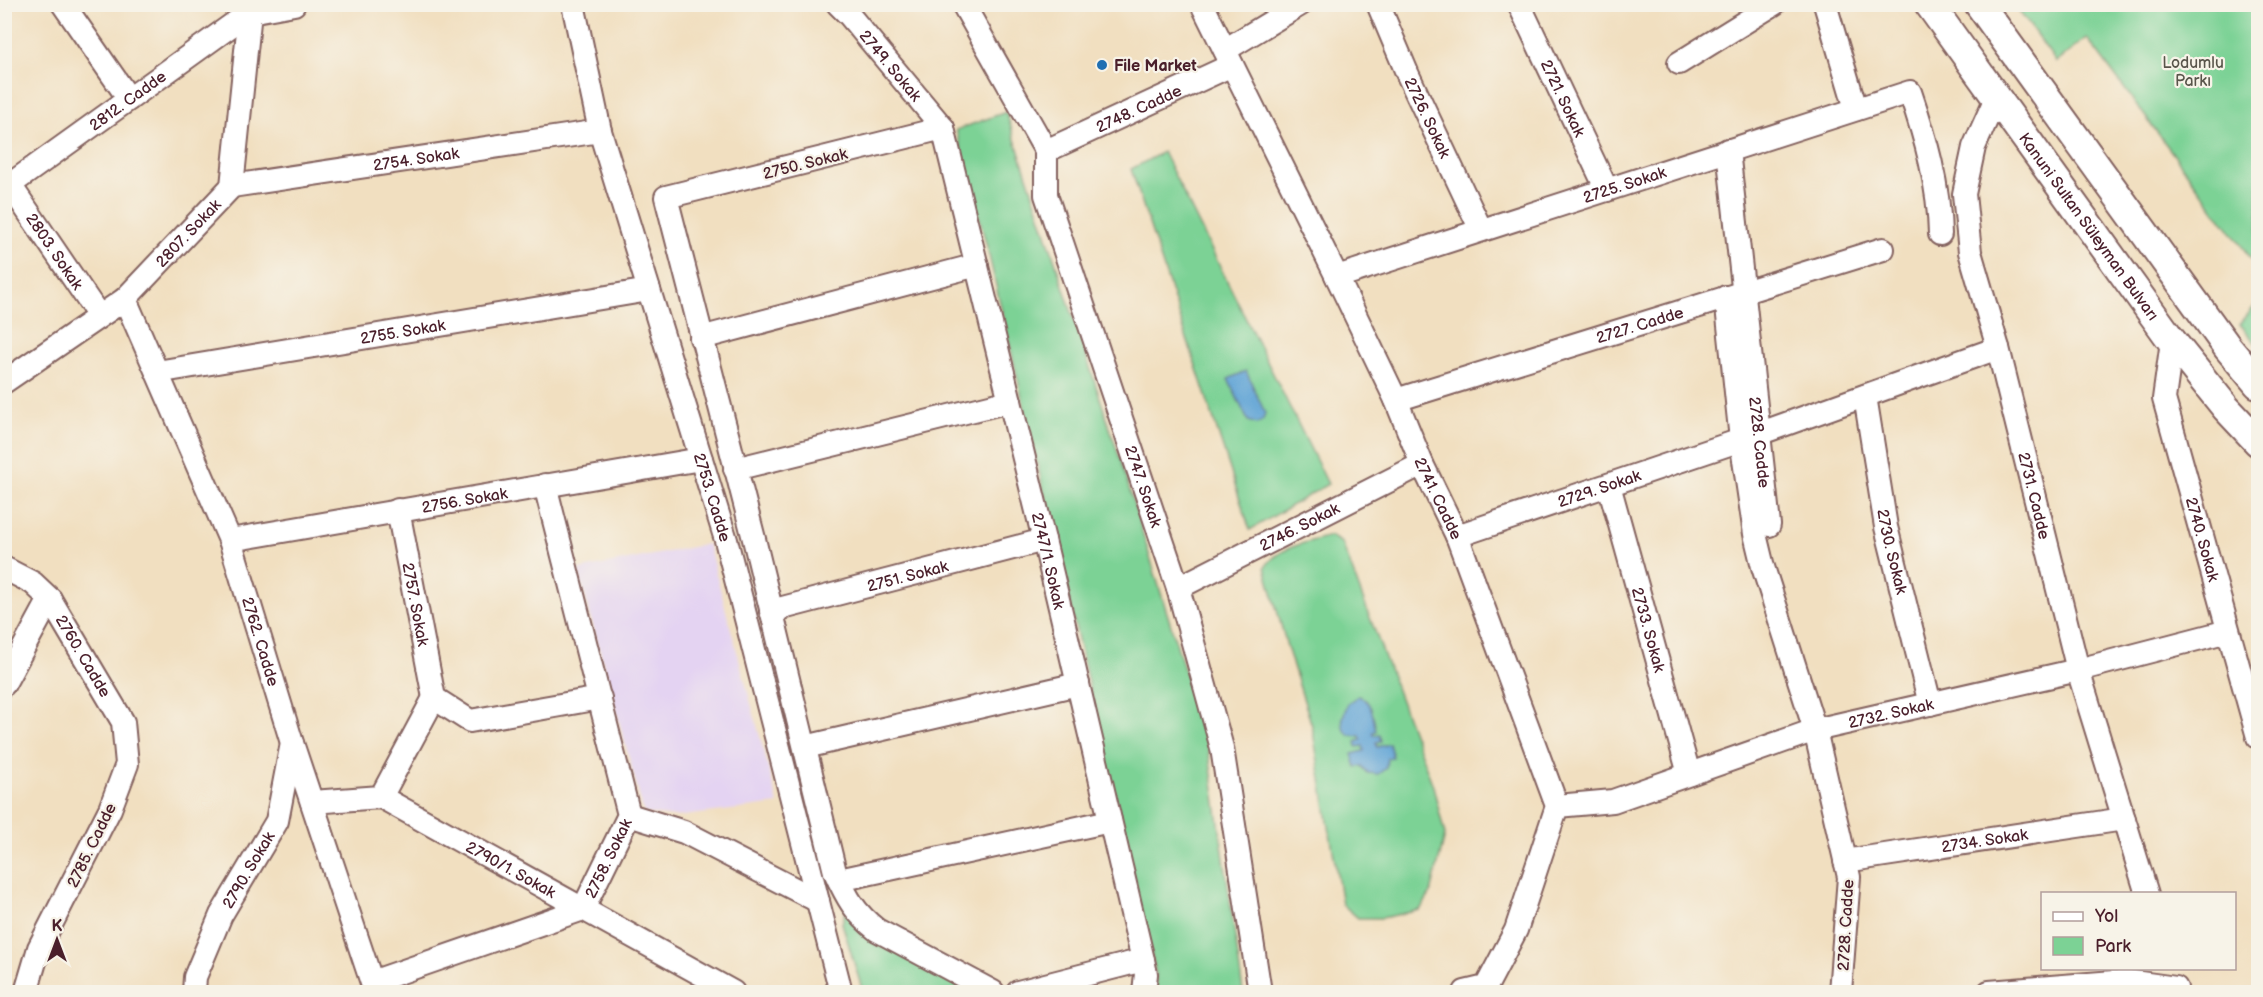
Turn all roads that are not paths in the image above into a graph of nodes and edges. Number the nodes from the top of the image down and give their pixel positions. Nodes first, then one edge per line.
1 (63, 4) edge
2 (294, 4) edge
3 (573, 4) edge
4 (838, 4) edge
5 (963, 4) edge
6 (1202, 4) edge
7 (1301, 4) edge
8 (1378, 4) edge
9 (1519, 4) edge
10 (1774, 4) edge
11 (1825, 4) edge
12 (1929, 4) edge
13 (1979, 4) edge
14 (248, 8) edge
15 (1228, 57) junction
16 (1679, 63) dead end
17 (1996, 98) junction
18 (129, 99) junction
19 (1856, 109) junction
20 (944, 128) junction
21 (600, 131) junction
22 (1728, 150) junction
23 (1046, 152) junction
24 (232, 186) junction
25 (8, 187) edge
26 (1607, 190) junction
27 (1482, 230) junction
28 (1940, 234) dead end
29 (1883, 249) dead end
30 (977, 265) junction
31 (1337, 277) junction
32 (649, 290) junction
33 (1735, 295) junction
34 (124, 299) junction
35 (99, 316) junction
36 (701, 338) junction
37 (2172, 341) junction
38 (1998, 348) junction
39 (157, 372) junction
40 (4, 382) edge
41 (2259, 384) edge
42 (1865, 396) junction
43 (1396, 400) junction
44 (1010, 401) junction
45 (1749, 437) junction
46 (2259, 442) edge
47 (701, 459) junction
48 (1422, 464) junction
49 (735, 468) junction
50 (544, 485) junction
51 (1609, 485) junction
52 (398, 510) junction
53 (1457, 536) junction
54 (230, 540) junction
55 (1044, 540) junction
56 (4, 568) edge
57 (1178, 588) junction
58 (50, 599) junction
59 (771, 611) junction
60 (2228, 631) junction
61 (2078, 670) junction
62 (4, 684) edge
63 (1078, 684) junction
64 (434, 698) junction
65 (600, 698) junction
66 (1930, 704) junction
67 (1822, 729) junction
68 (2259, 737) edge
69 (292, 743) junction
70 (805, 747) junction
71 (127, 764) joint
72 (1689, 774) junction
73 (381, 797) junction
74 (312, 802) junction
75 (1557, 806) junction
76 (629, 815) junction
77 (2124, 819) junction
78 (1110, 821) junction
79 (1845, 861) junction
80 (839, 880) junction
81 (2146, 892) edge
82 (818, 901) junction
83 (583, 909) junction
84 (1143, 960) junction
85 (2175, 983) edge
86 (374, 987) edge
87 (1479, 991) edge
88 (26, 993) edge
89 (194, 993) edge
90 (733, 993) edge
91 (842, 993) edge
92 (993, 993) edge
93 (1018, 993) edge
94 (1144, 993) edge
95 (1260, 993) edge
96 (1840, 993) edge
97 (1989, 993) edge

1 - 18 street
2 - 14 street
3 - 21 street, 2753. Cadde
4 - 20 street, 2749. Sokak
5 - 23 street, 2747. Sokak
6 - 15 street, 2741. Cadde
7 - 15 street, 2748. Cadde
8 - 27 street, 2726. Sokak
9 - 26 street, 2721. Sokak
10 - 16 street
11 - 19 street
12 - 17 main road, Kanuni Sultan Süleyman Bulvarı
13 - 41 main road
14 - 18 street, 2812. Cadde
14 - 24 street, 2807. Sokak
15 - 23 street, 2748. Cadde
15 - 31 street, 2741. Cadde
17 - 37 main road, Kanuni Sultan Süleyman Bulvarı
17 - 38 street, 2731. Cadde
18 - 25 street, 2812. Cadde
19 - 22 street, 2725. Sokak
19 - 28 street, 2725. Sokak
20 - 30 street, 2747/1. Sokak
20 - 36 street, 2750. Sokak
21 - 24 street, 2754. Sokak
21 - 32 street, 2753. Cadde
22 - 26 street, 2725. Sokak
22 - 33 street, 2728. Cadde
23 - 57 street, 2747. Sokak
24 - 34 street, 2807. Sokak
25 - 35 street, 2803. Sokak
26 - 27 street, 2725. Sokak
27 - 31 street, 2725. Sokak
29 - 33 street, 2727. Cadde
30 - 36 street
30 - 44 street, 2747/1. Sokak
31 - 43 street, 2741. Cadde
32 - 39 street, 2755. Sokak
32 - 47 street, 2753. Cadde
33 - 43 street, 2727. Cadde
33 - 45 street, 2728. Cadde
34 - 35 street, 2807. Sokak
34 - 39 street, 2762. Cadde
35 - 40 street, 2807. Sokak
36 - 49 street
37 - 46 main road, Kanuni Sultan Süleyman Bulvarı
37 - 60 street, 2740. Sokak
38 - 42 street, 2729. Sokak
38 - 61 street, 2731. Cadde
39 - 54 street, 2762. Cadde
42 - 45 street, 2729. Sokak
42 - 66 street, 2730. Sokak
43 - 48 street, 2741. Cadde
44 - 49 street
44 - 55 street, 2747/1. Sokak
45 - 51 street, 2729. Sokak
45 - 67 street, 2728. Cadde
47 - 50 street, 2756. Sokak
47 - 82 street, 2753. Cadde
48 - 53 street, 2741. Cadde
48 - 57 street, 2746. Sokak
49 - 59 street
50 - 52 street, 2756. Sokak
50 - 65 street, 2758. Sokak
51 - 53 street, 2729. Sokak
51 - 72 street, 2733. Sokak
52 - 54 street, 2756. Sokak
52 - 64 street, 2757. Sokak
53 - 75 street, 2741. Cadde
54 - 69 street, 2762. Cadde
55 - 59 street, 2751. Sokak
55 - 63 street, 2747/1. Sokak
56 - 58 street, 2760. Cadde
57 - 95 street, 2747. Sokak
58 - 62 street
58 - 71 street, 2760. Cadde
59 - 70 street
60 - 61 street, 2732. Sokak
60 - 68 street, 2740. Sokak
61 - 66 street, 2732. Sokak
61 - 77 street, 2731. Cadde
63 - 70 street
63 - 78 street, 2747/1. Sokak
64 - 65 street
64 - 73 street
65 - 76 street, 2758. Sokak
66 - 67 street, 2732. Sokak
67 - 72 street, 2732. Sokak
67 - 79 street, 2728. Cadde
69 - 74 street, 2762. Cadde
69 - 89 street, 2790. Sokak
70 - 80 street
71 - 88 street, 2785. Cadde
72 - 75 street, 2732. Sokak
73 - 74 street
73 - 83 street, 2790/1. Sokak
74 - 86 street, 2762. Cadde
75 - 87 street
76 - 82 street
76 - 83 street, 2758. Sokak
77 - 79 street, 2734. Sokak
77 - 81 street, 2731. Cadde
78 - 80 street
78 - 84 street, 2747/1. Sokak
79 - 96 street, 2728. Cadde
80 - 92 street
82 - 91 street, 2753. Cadde
83 - 86 street, 2758. Sokak
83 - 90 street, 2790/1. Sokak
84 - 93 street
84 - 94 street, 2747/1. Sokak
85 - 97 street

